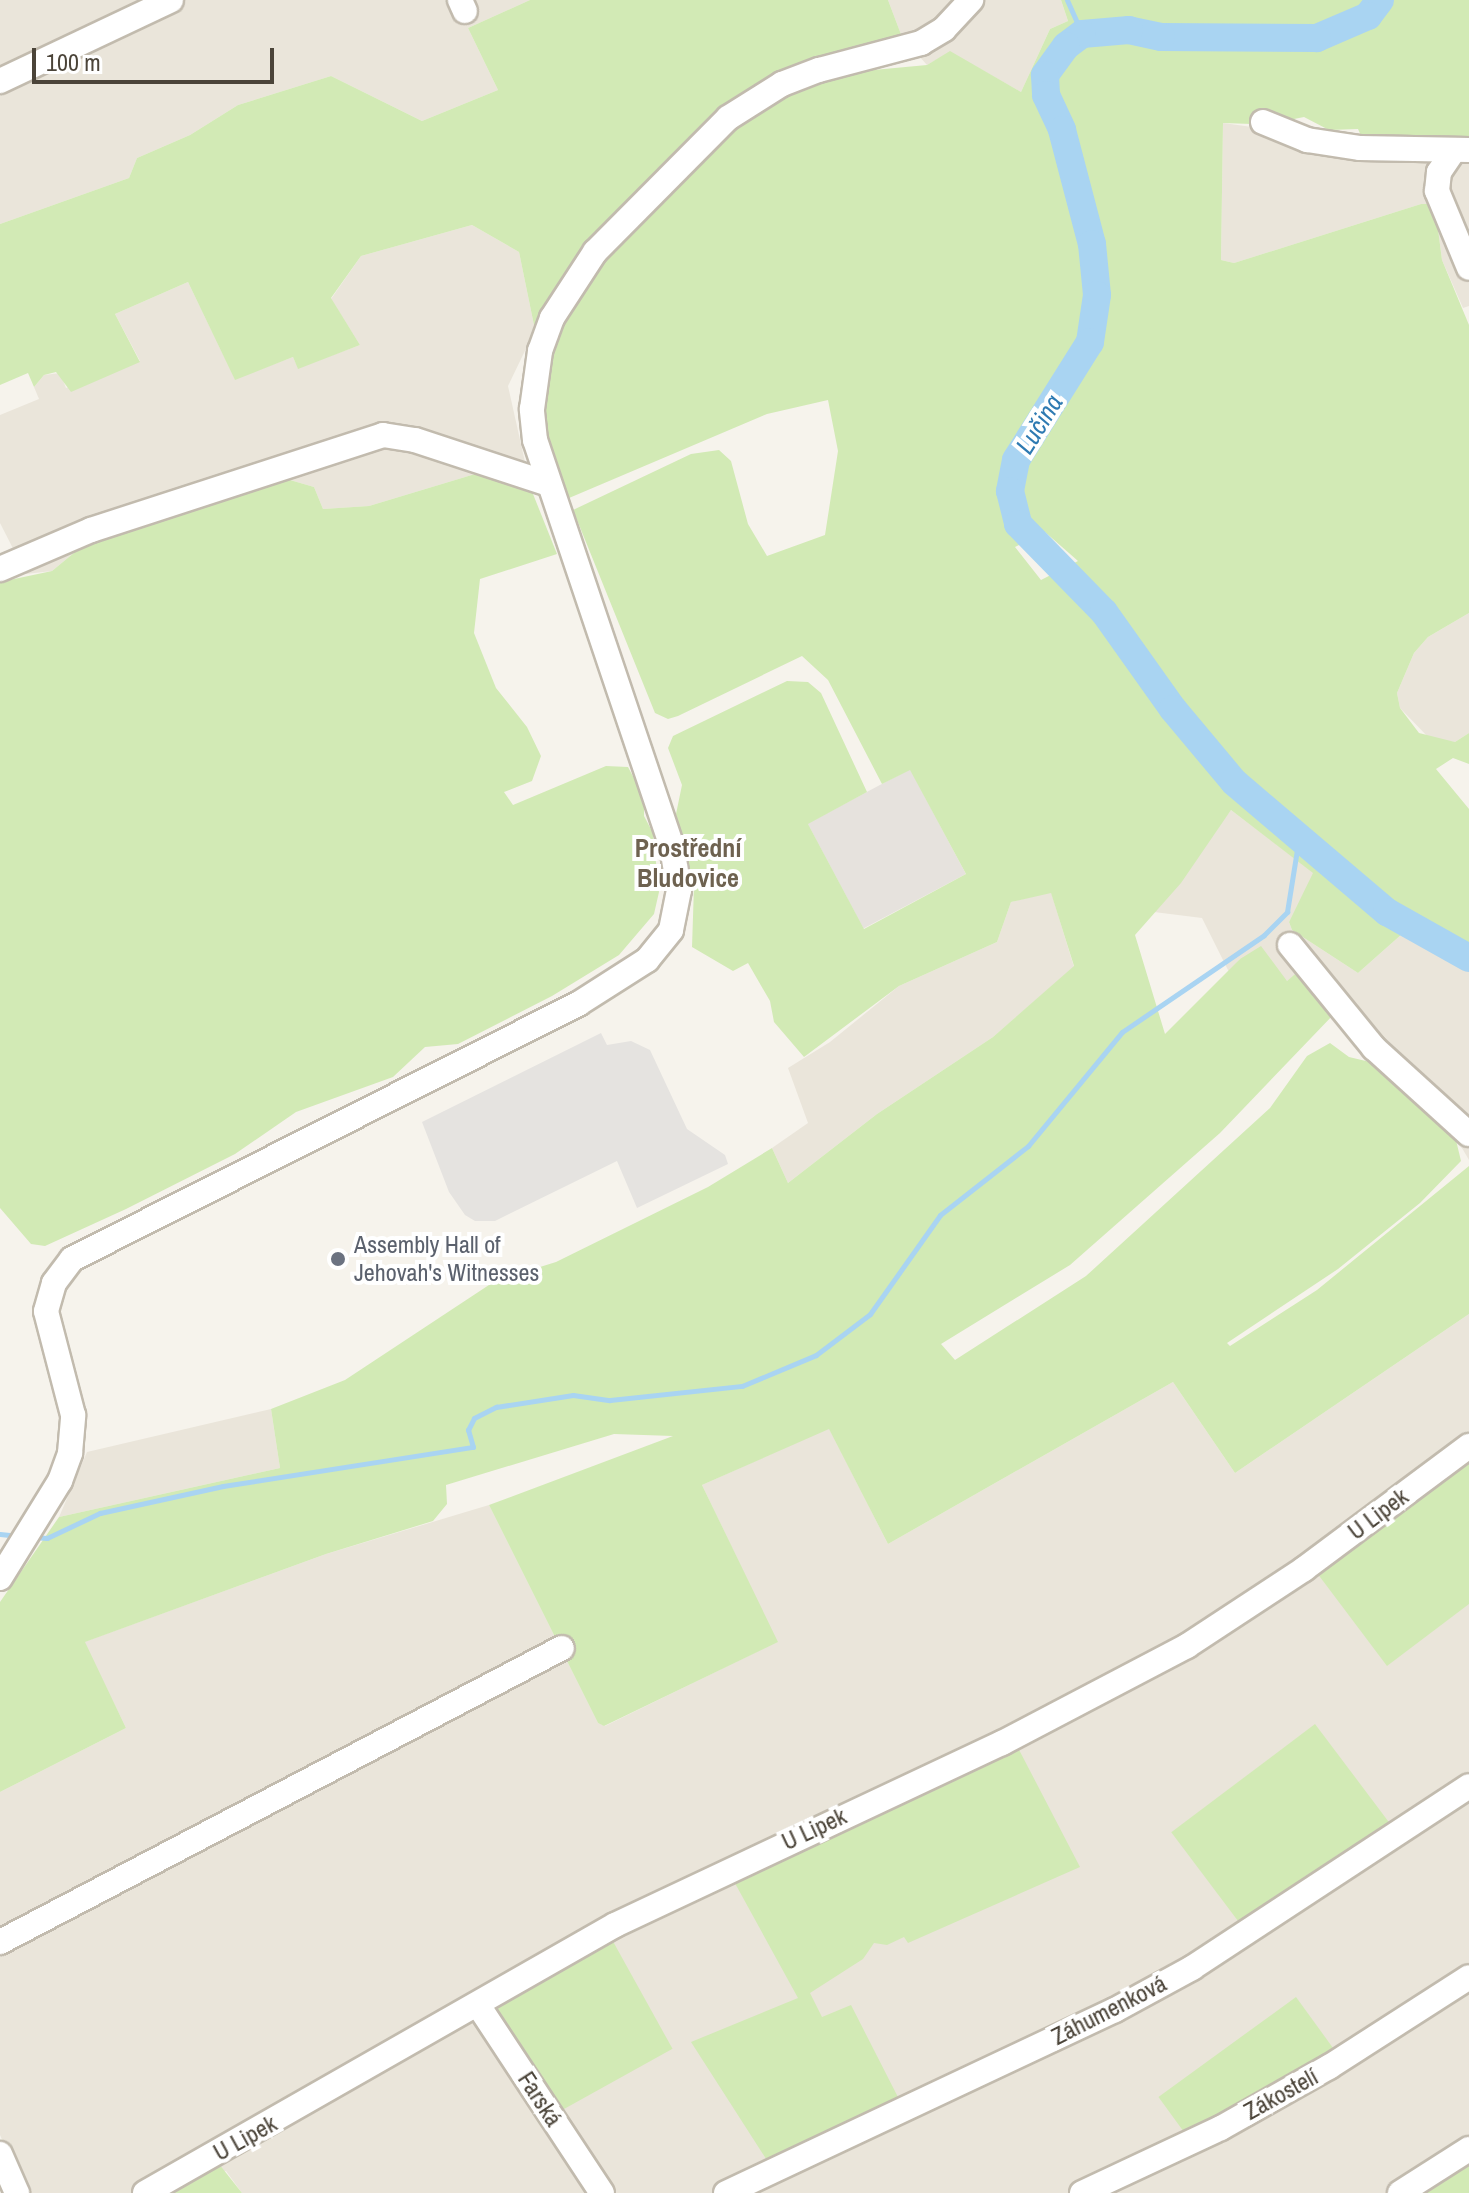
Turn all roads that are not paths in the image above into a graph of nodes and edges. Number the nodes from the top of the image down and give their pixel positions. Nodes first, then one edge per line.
1 (171, 0) edge
2 (971, 0) edge
3 (0, 81) edge
4 (1263, 122) dead end
5 (1461, 150) edge
6 (1469, 268) edge
7 (546, 483) junction
8 (0, 569) edge
9 (1290, 945) dead end
10 (1469, 1134) edge
11 (1469, 1446) edge
12 (0, 1578) edge
13 (562, 1648) dead end
14 (1468, 1789) edge
15 (0, 1942) edge
16 (1469, 1977) edge
17 (478, 2005) junction
18 (1469, 2149) edge
19 (0, 2154) edge
20 (17, 2193) edge
21 (145, 2193) edge
22 (602, 2193) edge
23 (726, 2193) edge
24 (1082, 2193) edge
25 (1400, 2193) edge

1 - 3 street
2 - 7 street
4 - 5 street
5 - 6 street
7 - 8 street
7 - 12 street
9 - 10 street
11 - 17 street, U Lipek
13 - 15 street
14 - 23 street, Záhumenková
16 - 24 street, Zákostelí
17 - 21 street, U Lipek
17 - 22 street, Farská
18 - 25 street
19 - 20 street

